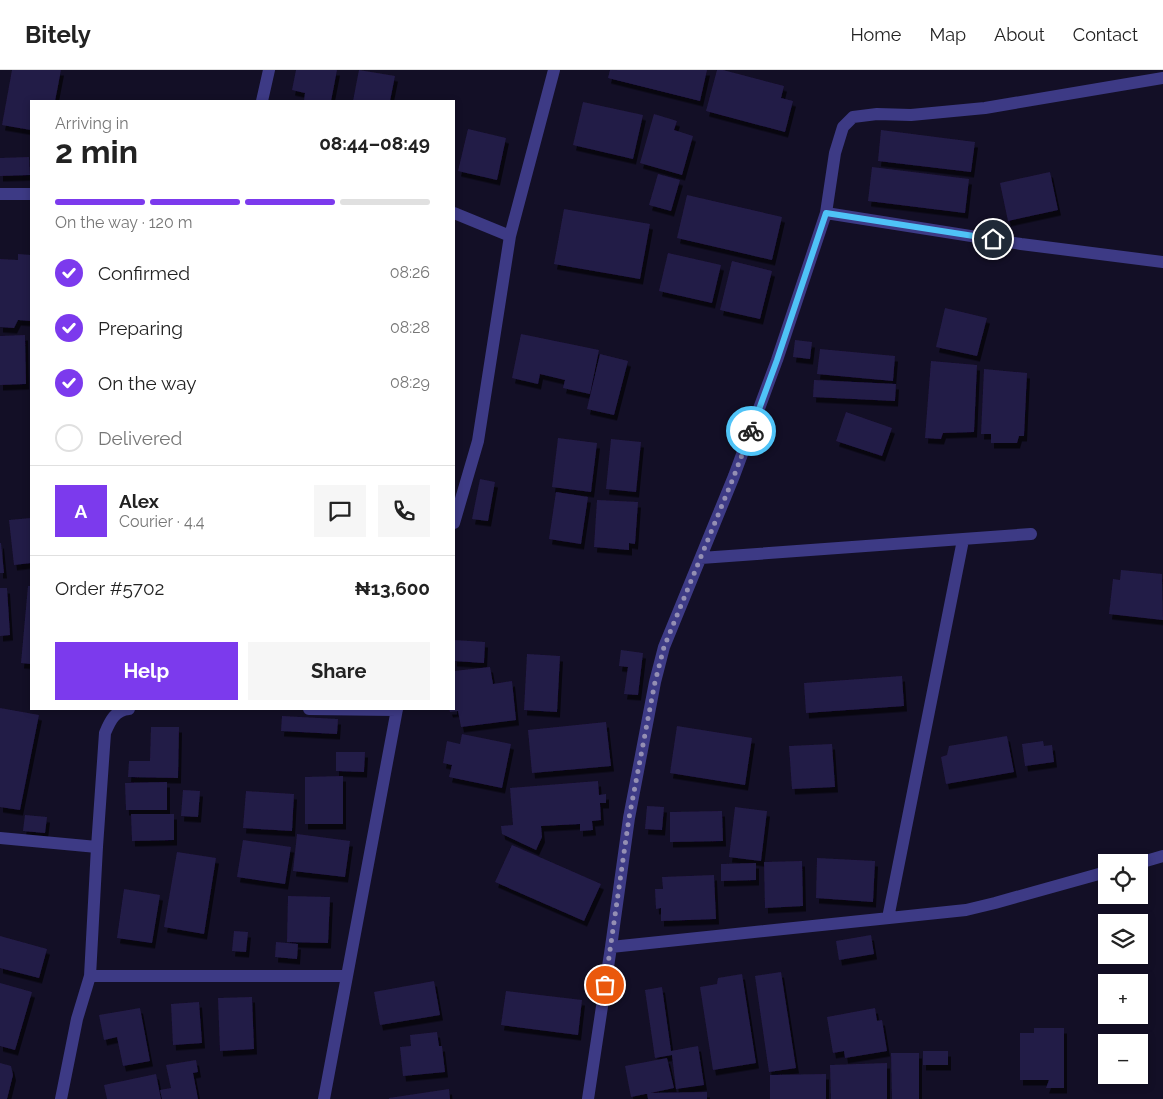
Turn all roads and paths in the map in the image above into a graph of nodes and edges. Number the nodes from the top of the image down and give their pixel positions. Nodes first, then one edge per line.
1 (269, 70) edge
2 (554, 70) edge
3 (1163, 78) edge
4 (262, 100) edge
5 (0, 194) edge
6 (30, 194) edge
7 (455, 213) edge
8 (826, 213) junction
9 (510, 236) junction
10 (1163, 262) edge
11 (455, 520) edge
12 (1031, 534) dead end
13 (963, 540) junction
14 (701, 558) junction
15 (122, 710) edge
16 (397, 710) edge
17 (0, 838) edge
18 (97, 847) junction
19 (1163, 856) edge
20 (1148, 860) edge
21 (1098, 874) edge
22 (888, 918) junction
23 (611, 947) junction
24 (90, 976) junction
25 (346, 976) junction
26 (61, 1099) edge
27 (324, 1099) edge
28 (588, 1099) edge

1 - 4 street
2 - 9 street
3 - 8 street
5 - 6 street
7 - 9 street
8 - 10 street
8 - 14 street
9 - 11 street
12 - 13 street
13 - 14 street
13 - 22 street
14 - 23 street
15 - 18 street
16 - 25 street
17 - 18 street
18 - 24 street
19 - 20 street
21 - 22 street
22 - 23 street
23 - 28 street
24 - 25 street
24 - 26 street
25 - 27 street

